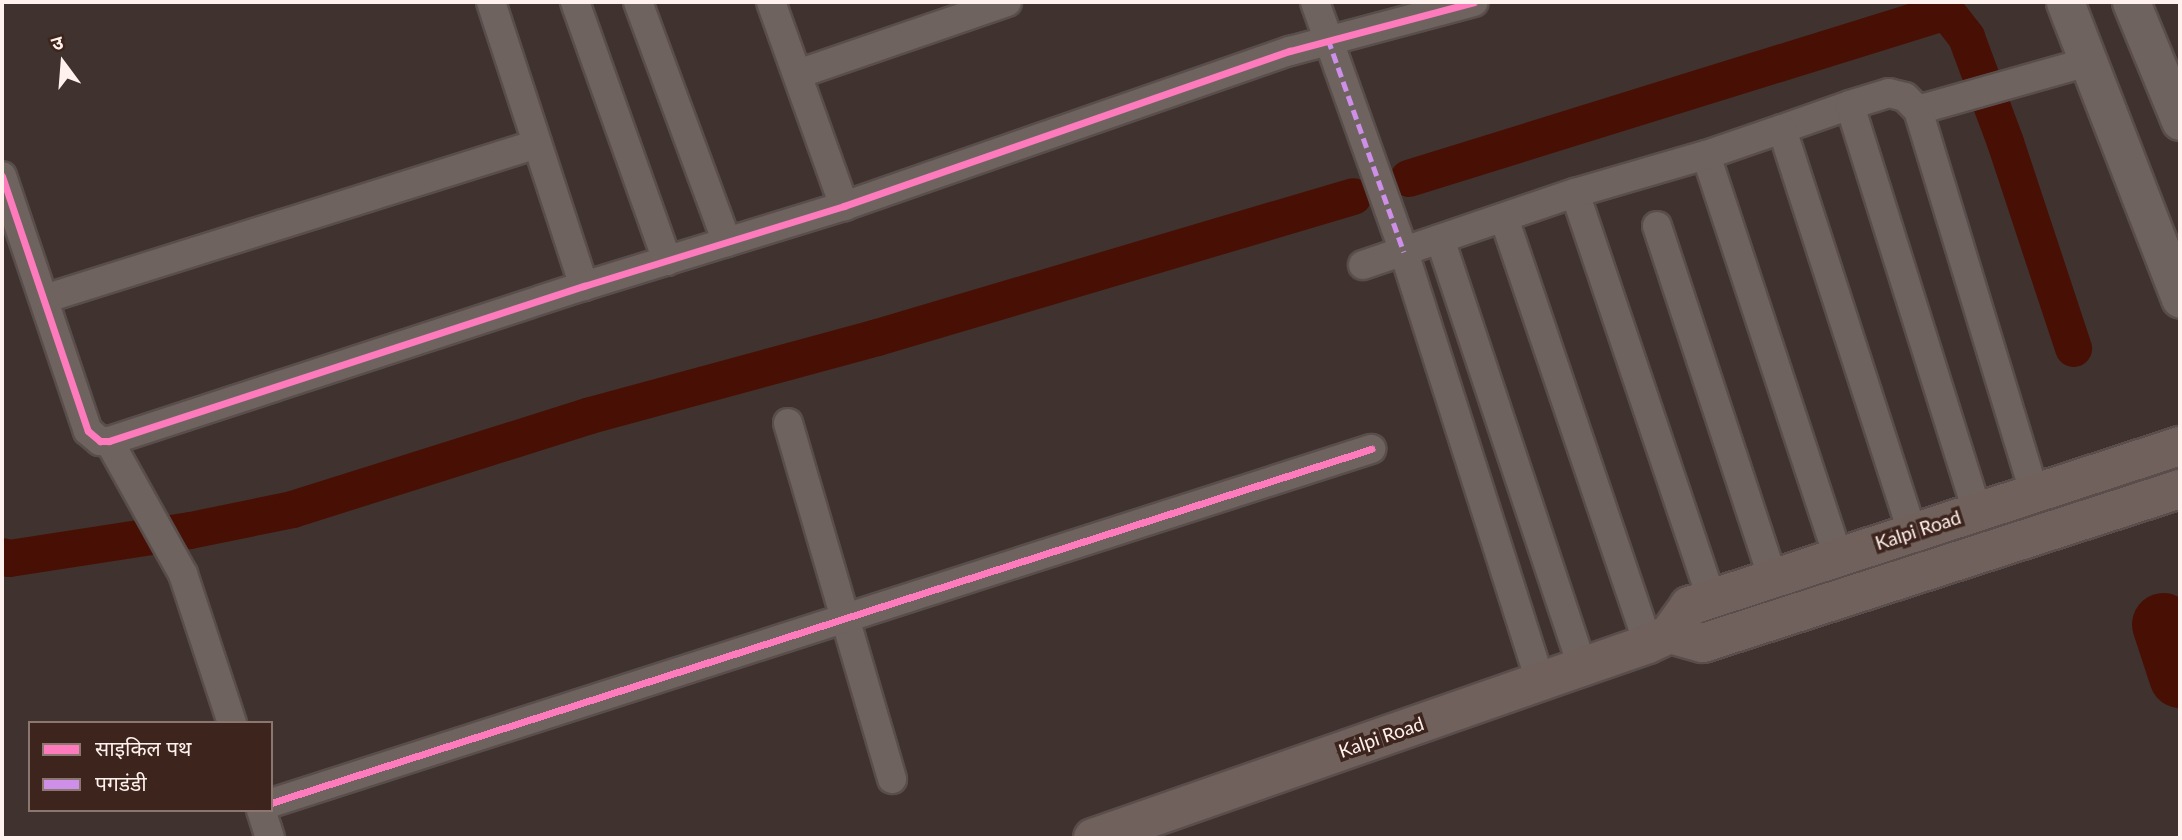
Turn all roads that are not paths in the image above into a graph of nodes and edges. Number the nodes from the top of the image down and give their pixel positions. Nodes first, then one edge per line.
1 (491, 2) edge
2 (575, 2) edge
3 (638, 2) edge
4 (771, 2) edge
5 (1007, 2) edge
6 (1315, 2) edge
7 (2065, 2) edge
8 (2131, 2) edge
9 (1466, 3) edge
10 (1328, 39) junction
11 (2088, 62) junction
12 (798, 74) junction
13 (1850, 105) junction
14 (1918, 110) junction
15 (2180, 121) edge
16 (1782, 129) junction
17 (537, 144) junction
18 (1706, 156) junction
19 (2, 176) edge
20 (1575, 193) junction
21 (844, 206) junction
22 (1504, 218) junction
23 (1657, 226) dead end
24 (1440, 239) junction
25 (727, 242) junction
26 (1404, 252) junction
27 (667, 261) junction
28 (1363, 265) dead end
29 (584, 286) junction
30 (44, 299) junction
31 (2180, 299) edge
32 (788, 423) dead end
33 (109, 441) junction
34 (2180, 446) edge
35 (1370, 449) dead end
36 (2180, 489) edge
37 (2034, 493) junction
38 (1977, 511) junction
39 (1912, 532) junction
40 (1839, 556) junction
41 (1773, 578) junction
42 (1711, 598) junction
43 (846, 618) junction
44 (1658, 639) junction
45 (1582, 667) junction
46 (1540, 681) junction
47 (231, 721) edge
48 (892, 779) dead end
49 (273, 802) edge
50 (262, 812) edge
51 (270, 838) edge
52 (1093, 838) edge

1 - 17 street
2 - 27 street
3 - 25 street
4 - 12 street
5 - 12 street
6 - 10 street
7 - 11 street
8 - 15 street
9 - 10 street
10 - 21 street
10 - 26 street
11 - 14 street
11 - 31 street
12 - 21 street
13 - 14 street
13 - 16 street
13 - 38 street
14 - 37 street
16 - 18 street
16 - 39 street
17 - 29 street
17 - 30 street
18 - 20 street
18 - 40 street
19 - 30 street
20 - 22 street
20 - 42 street
21 - 25 street
22 - 24 street
22 - 44 street
23 - 41 street
24 - 26 street
24 - 45 street
25 - 27 street
26 - 28 street
26 - 46 street
27 - 29 street
29 - 33 street
30 - 33 street
32 - 43 street
33 - 47 street
34 - 37 main road, Kalpi Road
35 - 43 street
36 - 44 main road
37 - 38 main road, Kalpi Road
38 - 39 main road, Kalpi Road
39 - 40 main road, Kalpi Road
40 - 41 main road, Kalpi Road
41 - 42 main road, Kalpi Road
42 - 44 main road, Kalpi Road
43 - 48 street
43 - 49 street
44 - 45 main road, Kalpi Road
45 - 46 main road, Kalpi Road
46 - 52 main road, Kalpi Road
50 - 51 street

